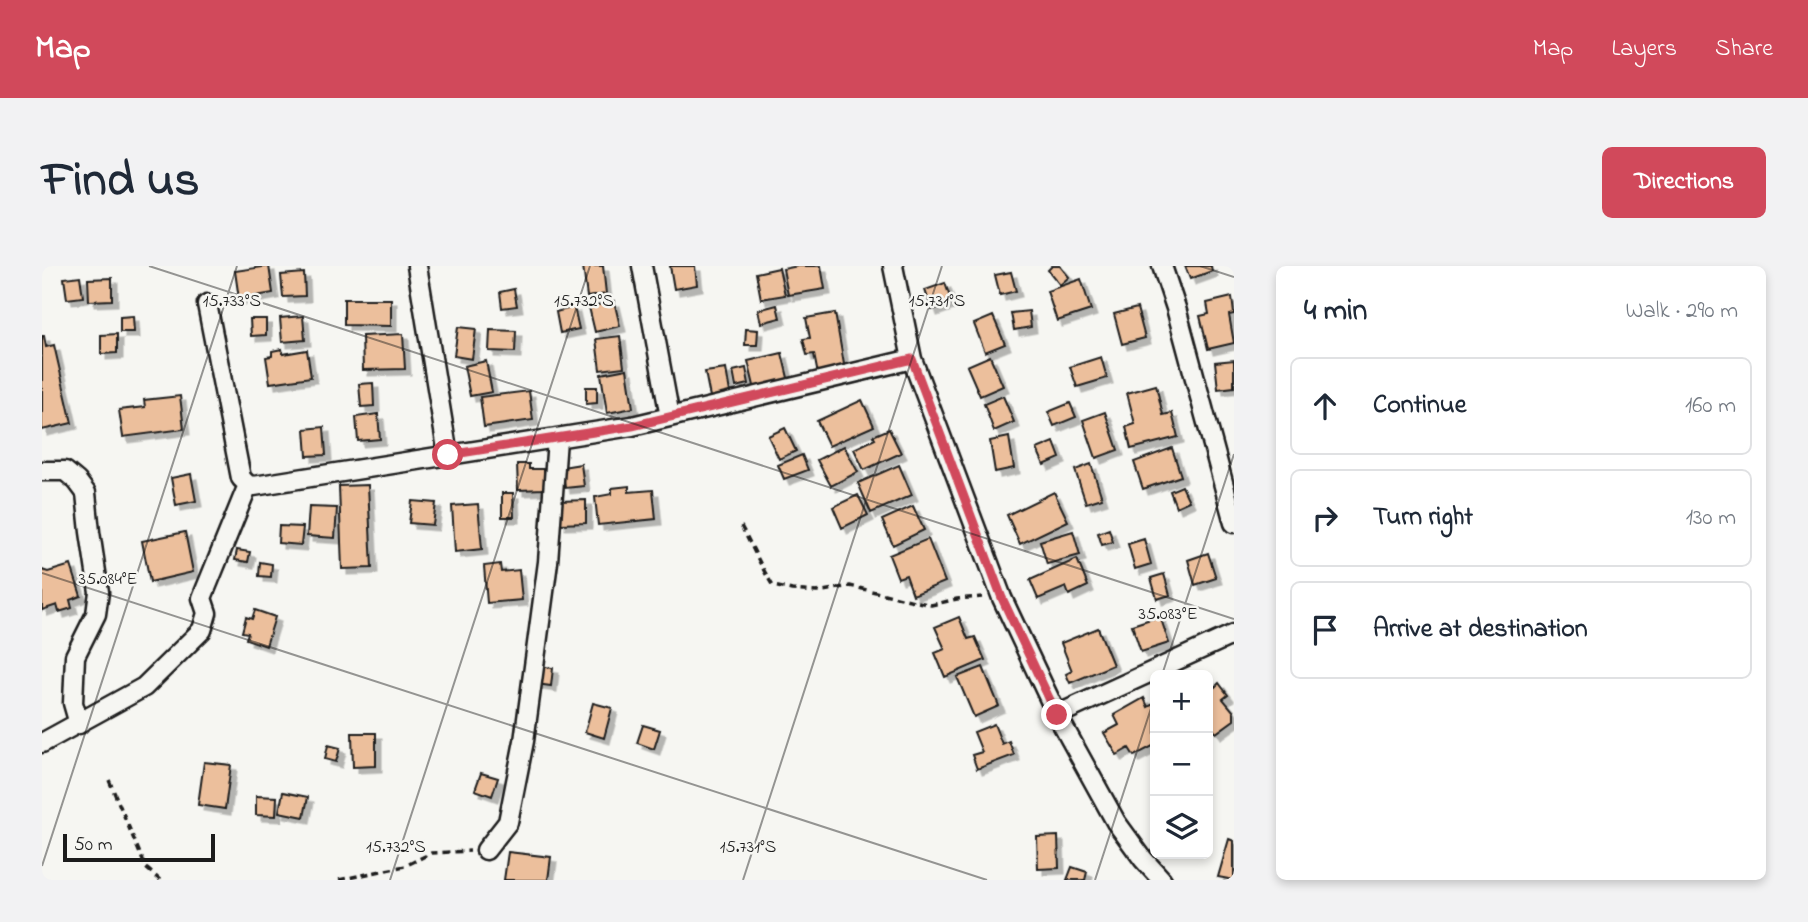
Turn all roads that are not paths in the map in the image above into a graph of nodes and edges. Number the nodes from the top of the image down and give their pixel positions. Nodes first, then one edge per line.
1 (417, 266) edge
2 (642, 266) edge
3 (893, 266) edge
4 (1162, 266) edge
5 (207, 304) dead end
6 (912, 359) junction
7 (670, 417) junction
8 (557, 439) junction
9 (448, 455) junction
10 (42, 471) edge
11 (248, 485) junction
12 (1234, 523) edge
13 (1234, 634) edge
14 (1057, 715) junction
15 (79, 724) junction
16 (42, 743) edge
17 (486, 850) road end
18 (1162, 880) edge

1 - 9 street
2 - 7 street
3 - 6 street
4 - 12 street
5 - 11 street
6 - 7 street
6 - 14 street
7 - 8 street
8 - 9 street
8 - 17 street
9 - 11 street
10 - 15 street
11 - 15 street
13 - 14 street
14 - 18 street
15 - 16 street

